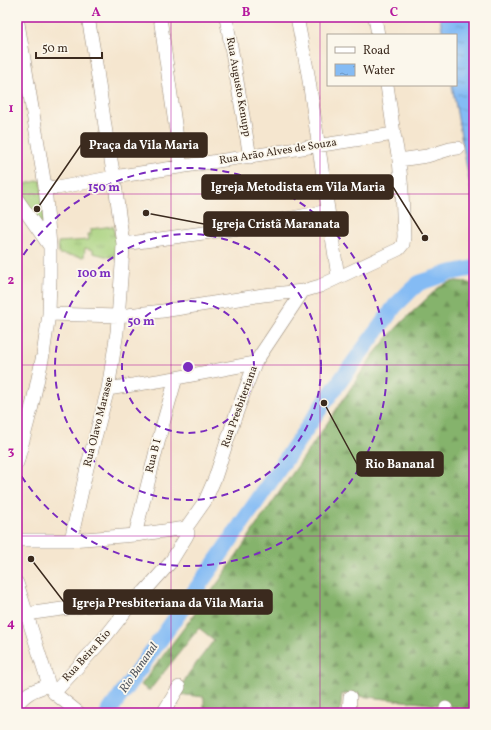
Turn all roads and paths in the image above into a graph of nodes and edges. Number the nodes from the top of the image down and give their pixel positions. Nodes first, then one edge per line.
1 (17, 17) edge
2 (88, 17) edge
3 (160, 17) edge
4 (226, 17) edge
5 (297, 17) edge
6 (375, 17) edge
7 (378, 34) edge
8 (387, 86) edge
9 (394, 134) junction
10 (318, 146) junction
11 (458, 148) dead end
12 (250, 156) junction
13 (399, 160) junction
14 (181, 167) junction
15 (114, 177) junction
16 (45, 186) junction
17 (17, 199) edge
18 (328, 212) junction
19 (123, 244) junction
20 (50, 246) junction
21 (334, 252) junction
22 (389, 254) junction
23 (338, 277) junction
24 (303, 291) junction
25 (49, 314) junction
26 (118, 316) junction
27 (255, 363) junction
28 (228, 368) junction
29 (176, 378) junction
30 (108, 389) junction
31 (244, 391) junction
32 (17, 463) edge
33 (186, 528) junction
34 (135, 535) junction
35 (17, 540) edge
36 (71, 540) junction
37 (17, 583) edge
38 (134, 599) junction
39 (26, 614) junction
40 (179, 687) dead end
41 (52, 689) junction
42 (350, 697) dead end
43 (17, 704) edge
44 (79, 713) edge
45 (163, 713) edge
46 (349, 713) edge

1 - 16 street
2 - 15 street, Rua Olavo Marasse
3 - 14 street
4 - 12 street, Rua Augusto Kenupp
5 - 10 street
6 - 7 street
8 - 9 street
9 - 10 street, Rua Arão Alves de Souza
9 - 13 street
10 - 12 street, Rua Arão Alves de Souza
10 - 18 street
11 - 13 street
12 - 14 street, Rua Arão Alves de Souza
13 - 22 street
14 - 15 street, Rua Arão Alves de Souza
15 - 16 street, Rua Arão Alves de Souza
15 - 19 street, Rua Olavo Marasse
16 - 20 street
17 - 20 street
18 - 19 street
18 - 21 street
19 - 26 street, Rua Olavo Marasse
20 - 25 street
21 - 22 street
21 - 23 street
22 - 23 street
23 - 24 street
24 - 26 street
24 - 27 street, Rua Presbiteriana
25 - 26 street
25 - 32 street
26 - 30 street, Rua Olavo Marasse
27 - 28 street
27 - 31 street, Rua Presbiteriana
28 - 29 street
28 - 31 street
29 - 30 street
29 - 34 street, Rua B I
30 - 36 street, Rua Olavo Marasse
31 - 33 street, Rua Presbiteriana
33 - 34 street
33 - 38 street, Rua Presbiteriana
34 - 36 street
35 - 36 street
37 - 39 street
38 - 39 street
38 - 41 street, Rua Beira Rio
39 - 41 street
40 - 45 street
41 - 43 street
41 - 44 street
42 - 46 street

